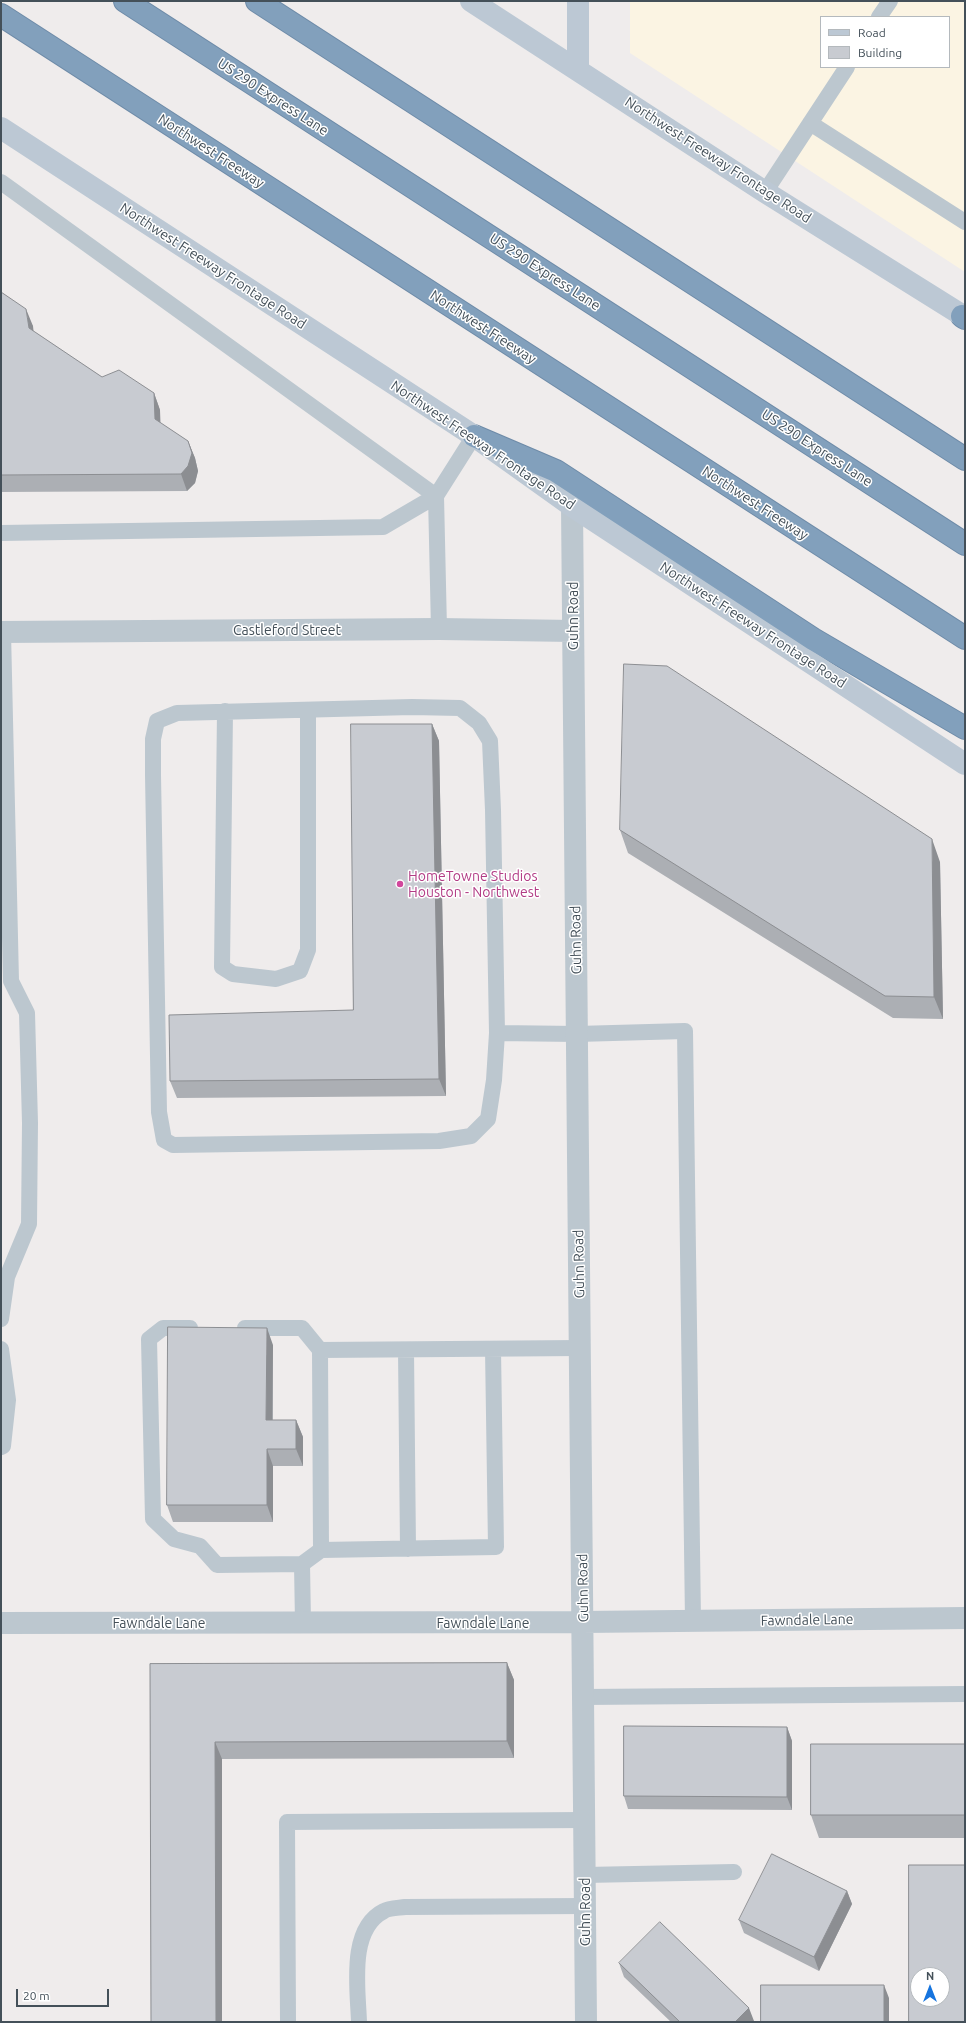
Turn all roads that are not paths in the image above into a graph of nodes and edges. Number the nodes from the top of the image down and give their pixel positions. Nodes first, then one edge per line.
1 (125, 1) edge
2 (256, 1) edge
3 (471, 1) edge
4 (578, 1) edge
5 (890, 1) edge
6 (1, 15) edge
7 (881, 16) edge
8 (846, 68) edge
9 (578, 70) junction
10 (810, 123) junction
11 (1, 128) edge
12 (1, 182) edge
13 (765, 192) junction
14 (965, 222) edge
15 (964, 317) edge
16 (474, 436) junction
17 (965, 459) edge
18 (436, 496) junction
19 (572, 506) junction
20 (1, 533) edge
21 (965, 544) edge
22 (439, 629) junction
23 (573, 631) junction
24 (2, 632) edge
25 (965, 638) edge
26 (225, 711) junction
27 (308, 711) junction
28 (965, 728) edge
29 (965, 764) edge
30 (497, 1033) junction
31 (577, 1034) junction
32 (1, 1319) edge
33 (201, 1328) edge
34 (232, 1328) edge
35 (580, 1348) junction
36 (1, 1349) edge
37 (493, 1349) junction
38 (320, 1350) junction
39 (406, 1350) junction
40 (1, 1447) edge
41 (408, 1549) junction
42 (321, 1550) junction
43 (302, 1564) junction
44 (965, 1618) edge
45 (693, 1621) junction
46 (583, 1622) junction
47 (1, 1623) edge
48 (303, 1623) junction
49 (965, 1694) edge
50 (583, 1697) junction
51 (584, 1820) junction
52 (734, 1872) dead end
53 (585, 1875) junction
54 (585, 1906) junction
55 (288, 2022) edge
56 (359, 2022) edge
57 (586, 2022) edge

1 - 21 highway, US 290 Express Lane
2 - 17 highway
3 - 9 main road, Northwest Freeway Frontage Road
4 - 9 main road
5 - 7 lane
6 - 25 highway, Northwest Freeway
8 - 10 lane
9 - 13 main road, Northwest Freeway Frontage Road
10 - 13 lane
10 - 14 lane
11 - 16 main road, Northwest Freeway Frontage Road
12 - 18 lane
13 - 15 main road, Northwest Freeway Frontage Road
16 - 18 lane
16 - 19 main road, Northwest Freeway Frontage Road
16 - 28 highway
18 - 20 lane
18 - 22 lane
19 - 23 street, Guhn Road
19 - 29 main road, Northwest Freeway Frontage Road
22 - 23 street, Castleford Street
22 - 24 street, Castleford Street
23 - 31 street, Guhn Road
24 - 32 lane
26 - 27 lane
26 - 27 lane
26 - 30 lane
27 - 30 lane
30 - 31 lane
31 - 35 street, Guhn Road
31 - 45 lane
33 - 43 lane
34 - 38 lane
35 - 37 lane
35 - 46 street, Guhn Road
36 - 40 lane
37 - 39 lane
37 - 41 lane
38 - 39 lane
38 - 42 lane
39 - 41 lane
41 - 42 lane
42 - 43 lane
43 - 48 lane
44 - 45 street, Fawndale Lane
45 - 46 street, Fawndale Lane
46 - 48 street, Fawndale Lane
46 - 50 street, Guhn Road
47 - 48 street, Fawndale Lane
49 - 50 lane
50 - 51 street, Guhn Road
51 - 53 street, Guhn Road
51 - 55 lane
52 - 53 lane
53 - 54 street, Guhn Road
54 - 56 lane
54 - 57 street, Guhn Road

